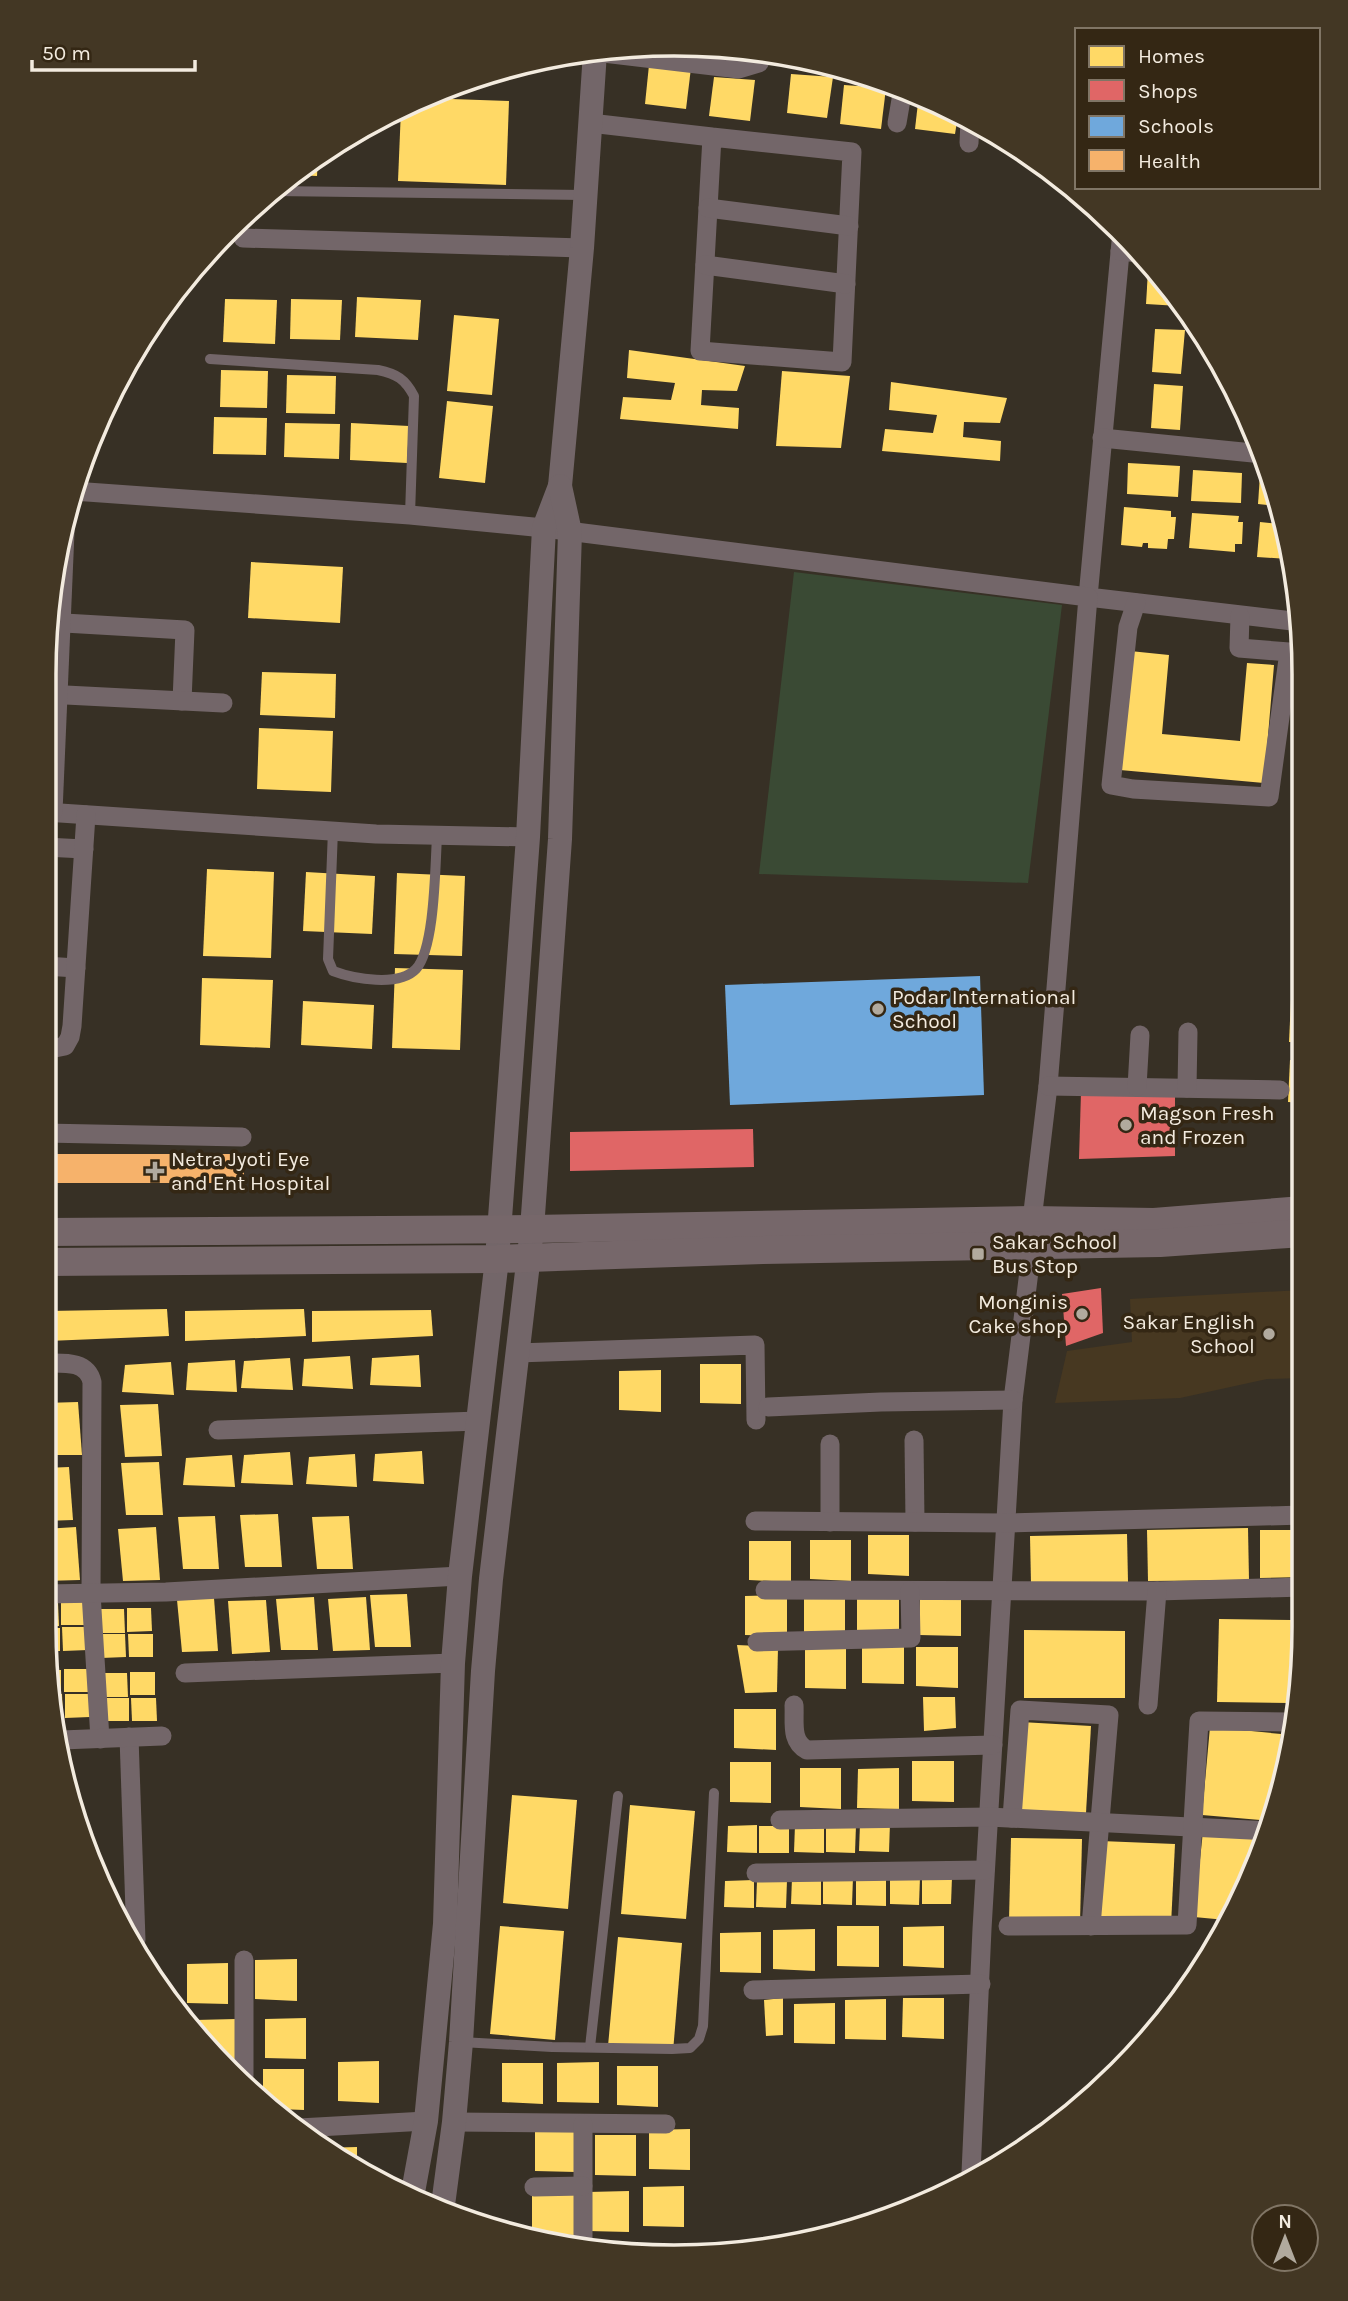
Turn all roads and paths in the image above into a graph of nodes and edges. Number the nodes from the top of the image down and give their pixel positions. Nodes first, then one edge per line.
1 (637, 57) edge
2 (594, 61) edge
3 (760, 62) edge
4 (901, 100) edge
5 (590, 123) junction
6 (897, 123) dead end
7 (970, 132) edge
8 (712, 137) junction
9 (969, 143) dead end
10 (289, 191) edge
11 (586, 195) junction
12 (708, 208) junction
13 (849, 226) junction
14 (243, 238) dead end
15 (582, 248) junction
16 (1128, 256) edge
17 (705, 265) junction
18 (846, 284) junction
19 (210, 359) dead end
20 (1102, 438) junction
21 (1251, 453) edge
22 (560, 486) junction
23 (84, 492) edge
24 (410, 515) junction
25 (544, 528) junction
26 (569, 532) junction
27 (1088, 597) junction
28 (1136, 603) junction
29 (1240, 616) junction
30 (1290, 621) edge
31 (58, 623) edge
32 (56, 694) edge
33 (182, 701) junction
34 (223, 703) dead end
35 (56, 813) edge
36 (86, 815) junction
37 (333, 830) junction
38 (437, 837) junction
39 (528, 837) junction
40 (56, 848) edge
41 (84, 849) junction
42 (56, 967) edge
43 (76, 968) junction
44 (1188, 1032) dead end
45 (1140, 1035) dead end
46 (56, 1048) edge
47 (1048, 1086) junction
48 (1137, 1087) junction
49 (1187, 1088) junction
50 (1280, 1090) dead end
51 (56, 1133) edge
52 (242, 1137) dead end
53 (1292, 1211) edge
54 (499, 1229) junction
55 (532, 1229) junction
56 (56, 1232) edge
57 (1032, 1233) junction
58 (1292, 1234) edge
59 (528, 1258) junction
60 (497, 1259) junction
61 (56, 1262) edge
62 (517, 1353) junction
63 (56, 1363) edge
64 (1013, 1400) junction
65 (479, 1421) junction
66 (218, 1430) dead end
67 (914, 1440) dead end
68 (830, 1444) dead end
69 (1292, 1515) edge
70 (755, 1521) dead end
71 (830, 1522) junction
72 (915, 1522) junction
73 (1006, 1523) junction
74 (460, 1576) junction
75 (1292, 1587) edge
76 (765, 1590) dead end
77 (910, 1591) junction
78 (1002, 1591) junction
79 (1157, 1591) junction
80 (91, 1593) junction
81 (56, 1594) edge
82 (757, 1642) dead end
83 (453, 1663) junction
84 (185, 1673) dead end
85 (794, 1705) dead end
86 (1148, 1705) dead end
87 (1285, 1721) edge
88 (162, 1736) dead end
89 (129, 1737) junction
90 (100, 1739) junction
91 (67, 1740) edge
92 (993, 1745) junction
93 (714, 1793) dead end
94 (618, 1796) dead end
95 (989, 1817) junction
96 (1012, 1818) junction
97 (780, 1820) dead end
98 (1100, 1822) junction
99 (1192, 1827) junction
100 (1257, 1830) edge
101 (985, 1870) junction
102 (756, 1873) dead end
103 (1008, 1926) dead end
104 (1091, 1926) junction
105 (136, 1930) edge
106 (244, 1960) dead end
107 (981, 1984) junction
108 (753, 1990) dead end
109 (461, 2042) junction
110 (590, 2046) junction
111 (244, 2071) edge
112 (426, 2121) junction
113 (454, 2122) junction
114 (583, 2123) junction
115 (666, 2124) dead end
116 (312, 2127) edge
117 (971, 2168) edge
118 (583, 2186) junction
119 (414, 2187) edge
120 (534, 2187) dead end
121 (444, 2200) edge
122 (583, 2238) edge

1 - 3 street
2 - 5 street
4 - 6 street
5 - 8 street
5 - 11 street
7 - 9 street
8 - 12 street
8 - 13 street
10 - 11 lane
11 - 15 street
12 - 13 street
12 - 17 street
13 - 18 street
14 - 15 street
15 - 22 street
16 - 20 street
17 - 18 street
17 - 18 street
19 - 24 lane
20 - 21 street
20 - 27 street
22 - 25 street
22 - 26 street
23 - 24 street
24 - 25 street
25 - 26 street
25 - 39 street
26 - 27 street
26 - 55 street
27 - 28 street
27 - 47 street
28 - 29 street
28 - 29 street
29 - 30 street
31 - 33 street
32 - 33 street
33 - 34 street
35 - 36 street
36 - 37 street
36 - 41 street
37 - 38 street
37 - 38 lane
38 - 39 street
39 - 54 street
40 - 41 street
41 - 43 street
42 - 43 street
43 - 46 street
44 - 49 street
45 - 48 street
47 - 48 street
47 - 57 street
48 - 49 street
49 - 50 street
51 - 52 street
53 - 57 main road
54 - 55 main road
54 - 56 main road
54 - 60 street
55 - 57 main road
55 - 59 street
57 - 58 main road
57 - 59 main road
57 - 64 street
59 - 60 main road
59 - 62 street
60 - 61 main road
60 - 65 street
62 - 64 street
62 - 109 street
63 - 80 street
64 - 73 street
65 - 66 street
65 - 74 street
67 - 72 street
68 - 71 street
69 - 73 street
70 - 71 street
71 - 72 street
72 - 73 street
73 - 78 street
74 - 80 street
74 - 83 street
75 - 79 street
76 - 77 street
77 - 78 street
77 - 82 street
78 - 79 street
78 - 92 street
79 - 86 street
80 - 81 street
80 - 90 street
83 - 84 street
83 - 112 street
85 - 92 street
87 - 99 street
88 - 89 street
89 - 90 street
89 - 105 street
90 - 91 street
92 - 95 street
93 - 110 lane
94 - 110 lane
95 - 96 street
95 - 97 street
95 - 101 street
96 - 98 street
96 - 98 street
98 - 99 street
98 - 104 street
99 - 100 street
99 - 104 street
101 - 102 street
101 - 107 street
103 - 104 street
106 - 111 street
107 - 108 street
107 - 117 street
109 - 110 lane
109 - 113 street
112 - 116 street
112 - 119 street
113 - 114 street
113 - 121 street
114 - 115 street
114 - 118 street
118 - 120 street
118 - 122 street

